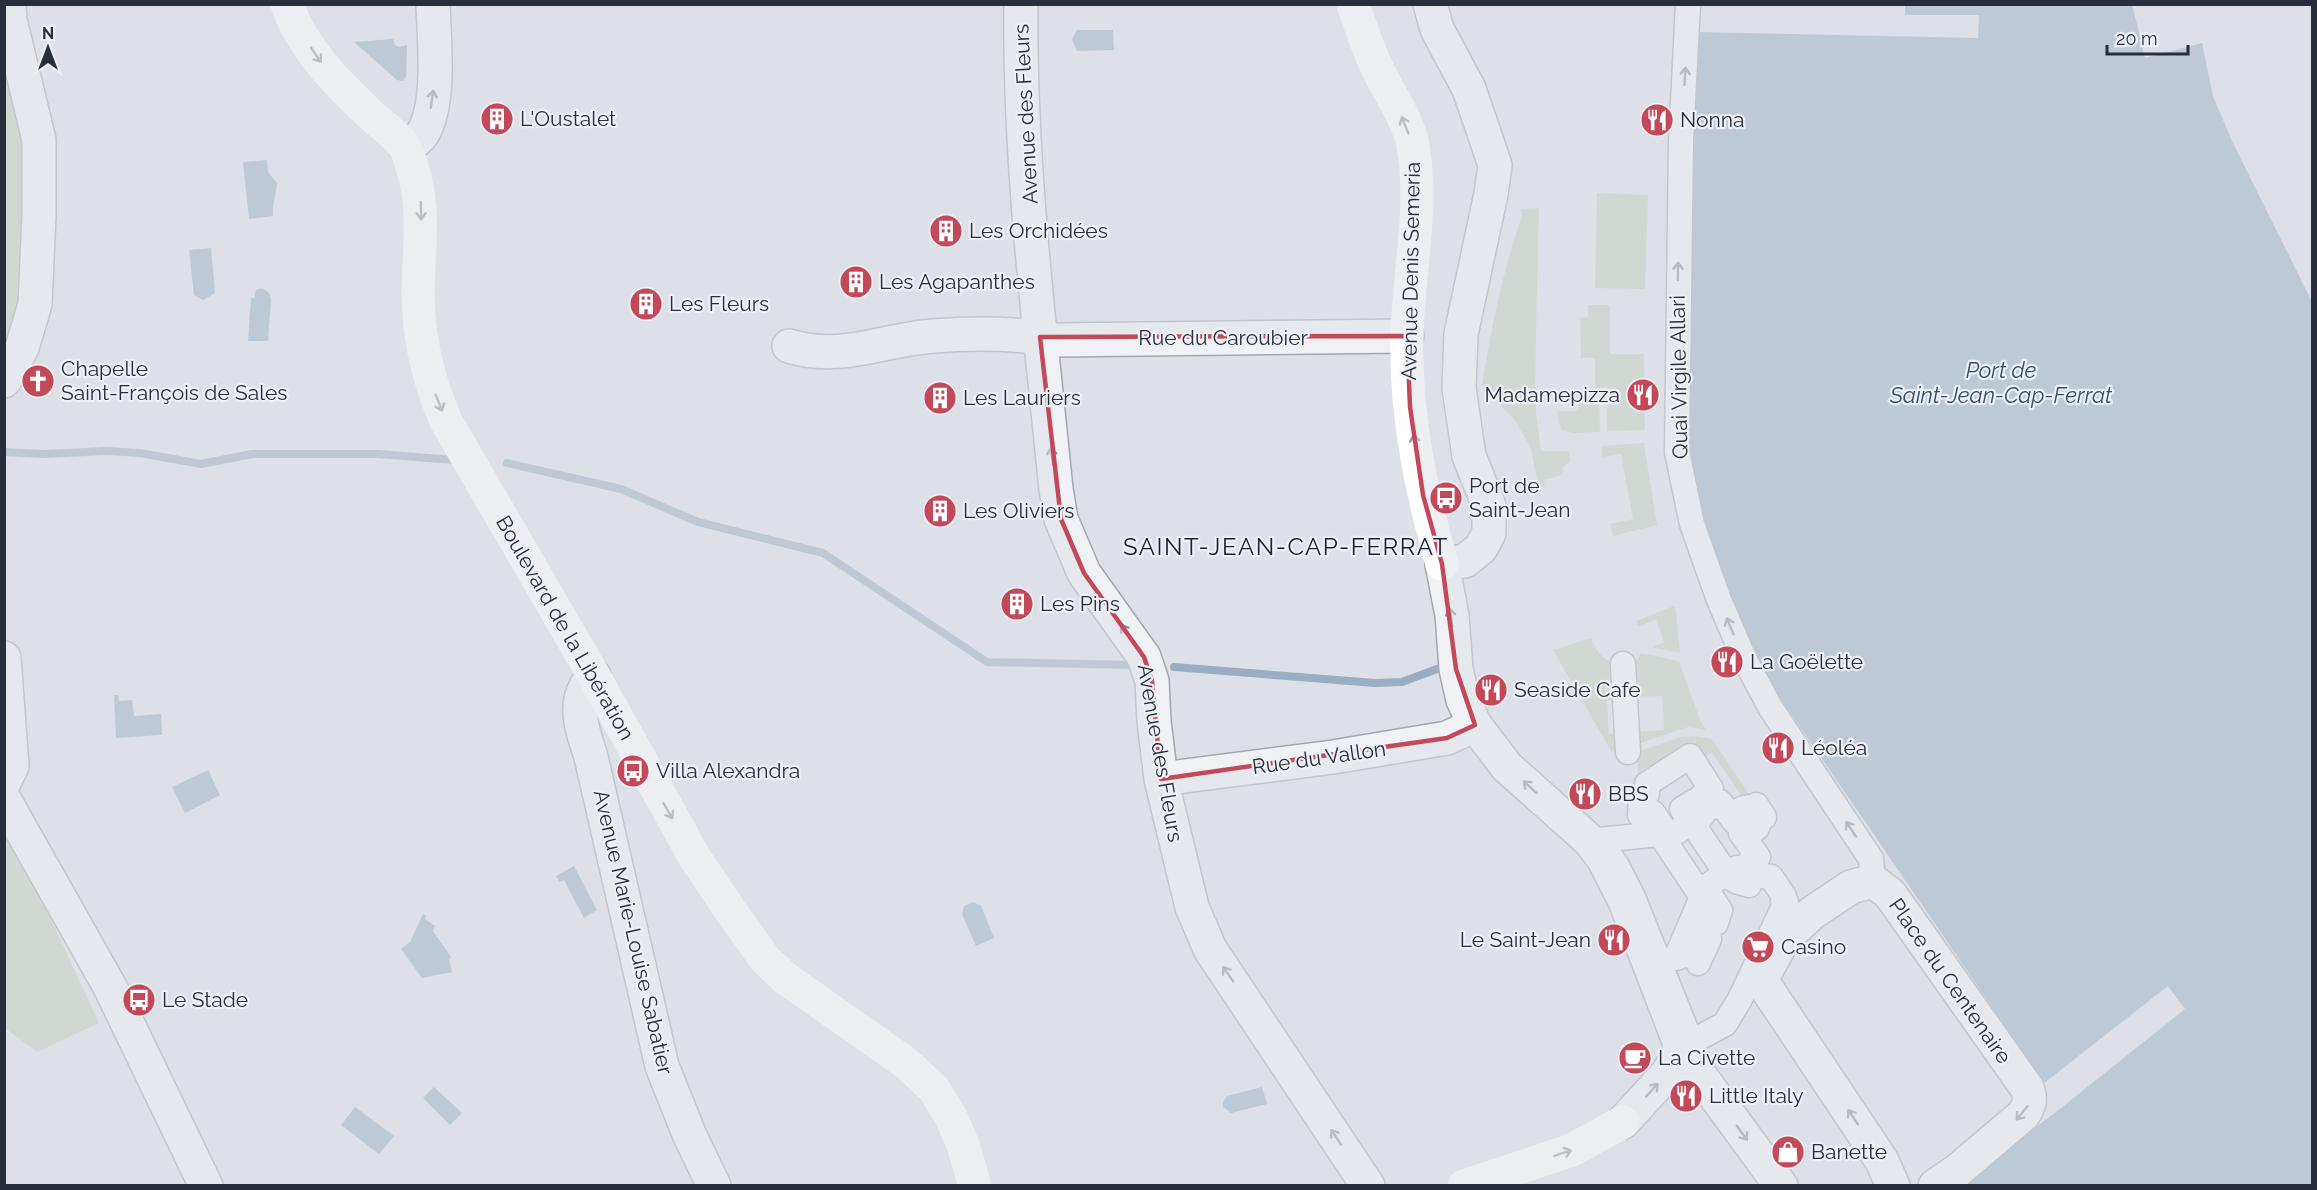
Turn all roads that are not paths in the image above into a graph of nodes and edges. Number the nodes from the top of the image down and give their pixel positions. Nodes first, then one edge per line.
1 (9, 4) edge
2 (287, 4) edge
3 (433, 4) edge
4 (1022, 4) edge
5 (1353, 4) edge
6 (1430, 4) edge
7 (1688, 4) edge
8 (406, 148) junction
9 (1407, 336) junction
10 (1040, 337) junction
11 (789, 346) dead end
12 (4, 381) edge
13 (1442, 564) junction
14 (4, 658) edge
15 (1623, 664) dead end
16 (594, 676) junction
17 (1474, 725) junction
18 (1628, 752) dead end
19 (1161, 779) junction
20 (4, 782) edge
21 (4, 799) edge
22 (1748, 864) joint
23 (1873, 881) junction
24 (1679, 1055) junction
25 (1623, 1122) joint
26 (1509, 1178) edge
27 (206, 1185) edge
28 (714, 1185) edge
29 (975, 1185) edge
30 (1368, 1185) edge
31 (1464, 1185) edge
32 (1781, 1185) edge
33 (1893, 1185) edge
34 (1935, 1185) edge

1 - 12 street
2 -> 8 main road, Boulevard de la Libération
8 -> 3 street
4 - 10 street, Avenue des Fleurs
9 -> 5 main road, Avenue Denis Semeria
6 - 13 street
23 -> 7 street, Quai Virgile Allari
8 -> 16 main road, Boulevard de la Libération
9 - 10 street, Rue du Caroubier
13 -> 9 main road, Avenue Denis Semeria
10 - 11 street, Rue du Caroubier
19 -> 10 street, Avenue des Fleurs
17 -> 13 street, Avenue Denis Semeria
14 - 20 street
15 - 18 street
16 - 28 street, Avenue Marie-Louise Sabatier
16 -> 29 main road, Boulevard de la Libération
17 - 19 street, Rue du Vallon
24 -> 17 street, Avenue Denis Semeria
30 -> 19 street, Avenue des Fleurs
21 - 27 street
22 - 22 street
33 -> 23 street, Place du Centenaire
23 -> 34 street, Place du Centenaire
25 -> 24 street
24 -> 32 street
26 -> 25 main road
26 - 31 main road

